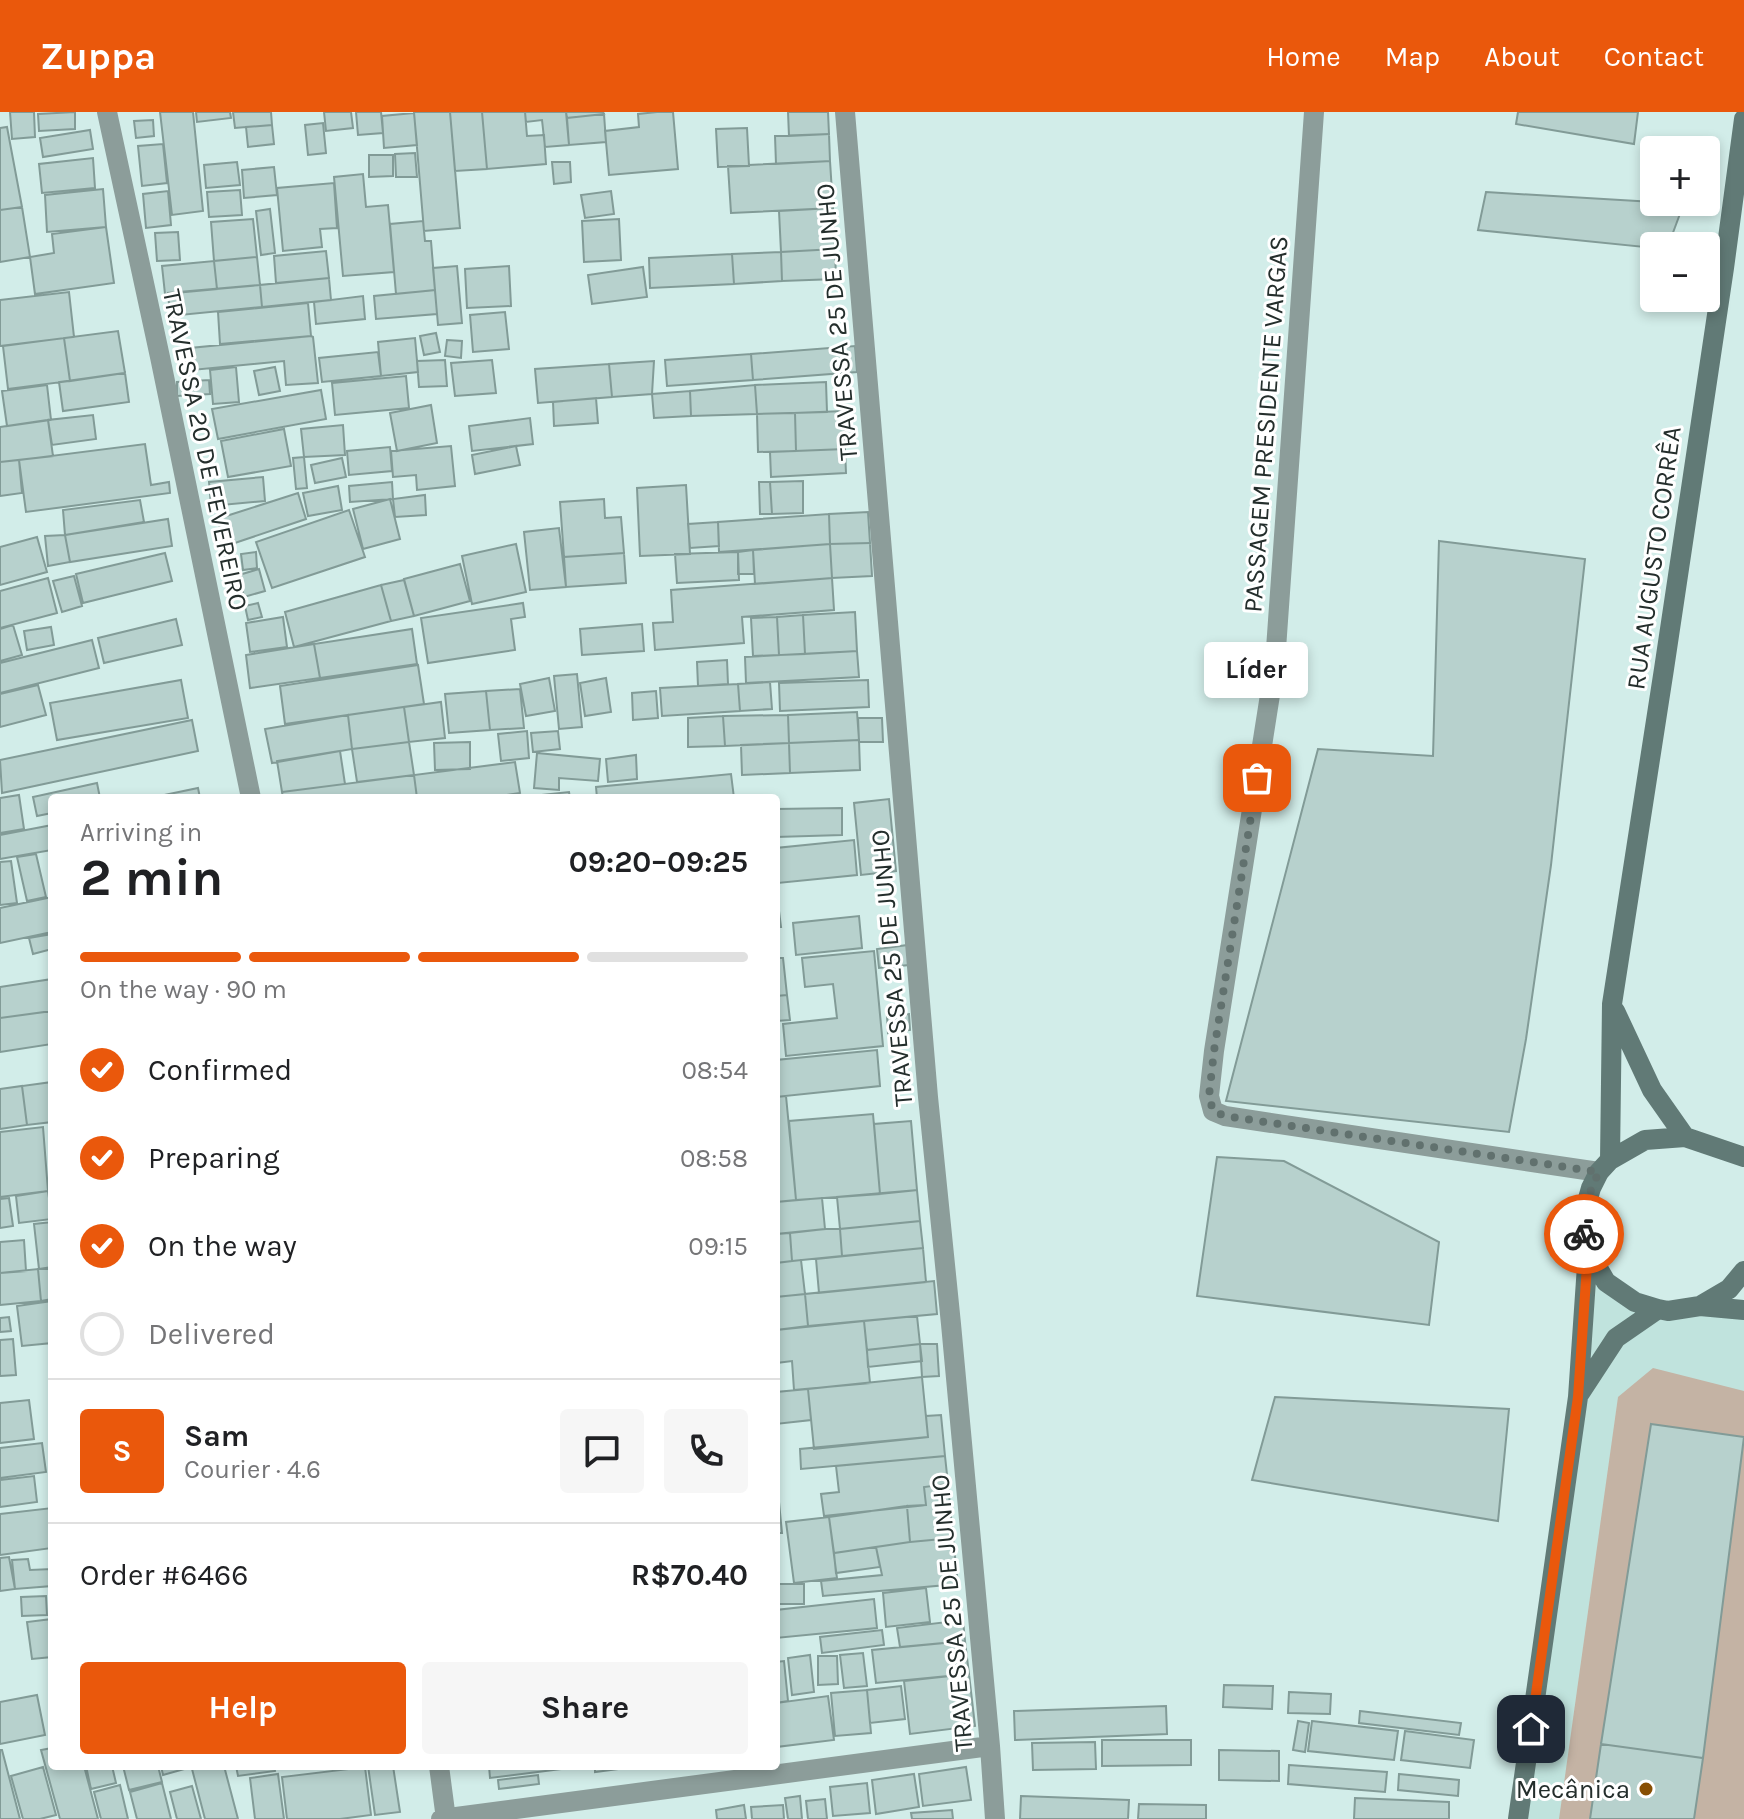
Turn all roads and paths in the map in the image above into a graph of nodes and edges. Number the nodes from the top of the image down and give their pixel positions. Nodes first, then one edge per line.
1 (107, 112) edge
2 (845, 112) edge
3 (1314, 112) edge
4 (1744, 119) edge
5 (250, 794) edge
6 (1612, 1004) junction
7 (1685, 1137) junction
8 (1718, 1148) junction
9 (1744, 1157) edge
10 (1604, 1166) junction
11 (1744, 1174) edge
12 (1588, 1251) junction
13 (1744, 1271) edge
14 (1700, 1306) junction
15 (1658, 1309) junction
16 (1744, 1310) edge
17 (1578, 1397) junction
18 (990, 1746) junction
19 (439, 1770) edge
20 (445, 1819) edge
21 (995, 1819) edge
22 (1518, 1819) edge

1 - 5 street, TRAVESSA 20 DE FEVEREIRO
2 - 18 street, TRAVESSA 25 DE JUNHO
3 - 10 street, PASSAGEM PRESIDENTE VARGAS
4 - 6 main road, RUA AUGUSTO CORRÊA
6 - 7 main road
6 - 10 main road, RUA AUGUSTO CORRÊA
7 - 8 main road
7 - 10 main road
8 - 9 main road
8 - 11 main road
10 - 12 main road, RUA AUGUSTO CORRÊA
12 - 15 main road
12 - 17 main road
13 - 14 main road
14 - 15 main road
14 - 16 main road
15 - 17 main road
17 - 22 main road
18 - 20 street
18 - 21 street, TRAVESSA 25 DE JUNHO
19 - 20 street

